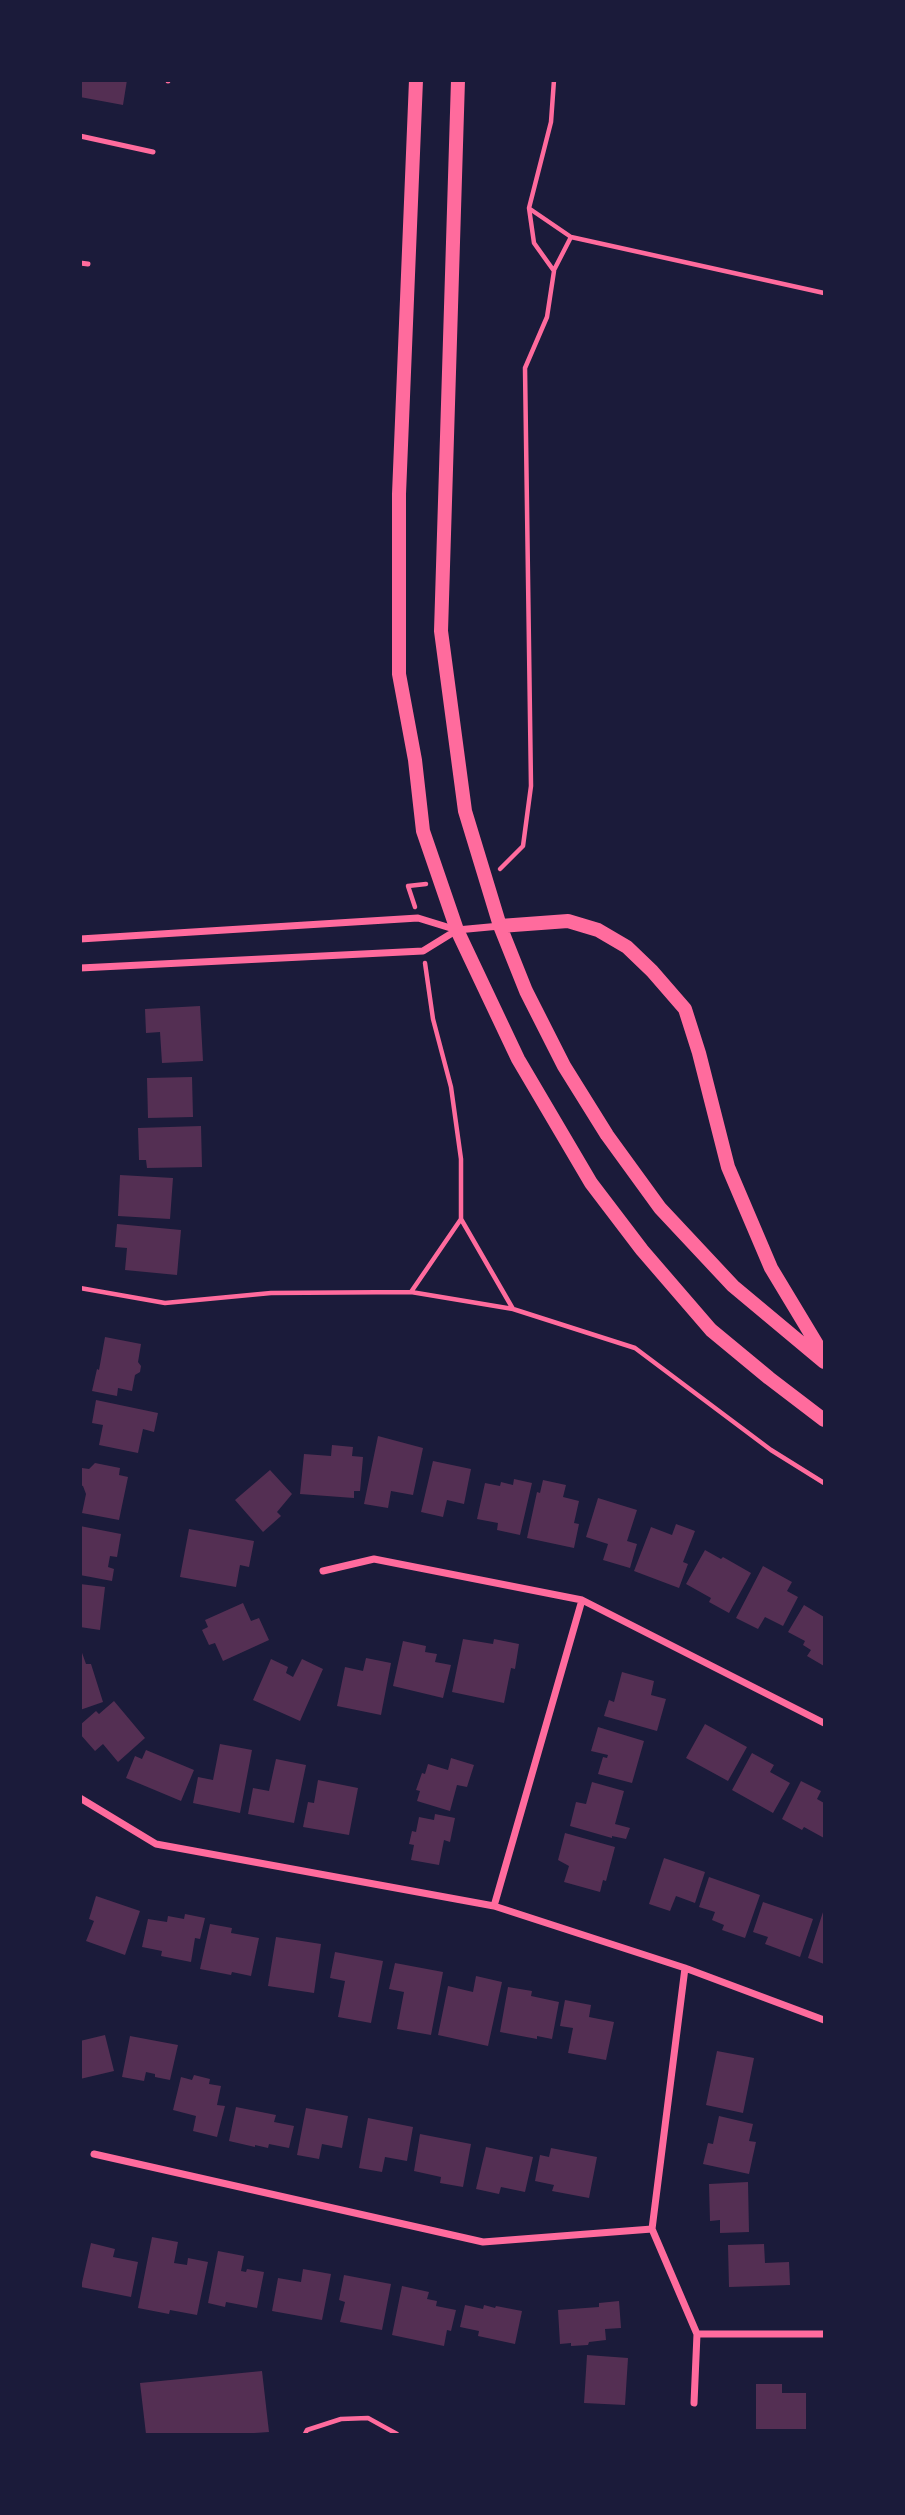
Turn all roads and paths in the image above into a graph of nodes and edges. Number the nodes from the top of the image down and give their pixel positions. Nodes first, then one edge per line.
1 (416, 80) edge
2 (458, 80) edge
3 (554, 80) edge
4 (80, 136) edge
5 (153, 152) dead end
6 (529, 208) junction
7 (571, 237) junction
8 (554, 271) junction
9 (824, 293) edge
10 (487, 880) junction
11 (441, 883) junction
12 (418, 918) junction
13 (500, 926) junction
14 (457, 930) junction
15 (80, 939) edge
16 (423, 951) junction
17 (80, 968) edge
18 (461, 1219) junction
19 (80, 1288) edge
20 (411, 1292) junction
21 (513, 1309) junction
22 (824, 1356) edge
23 (824, 1362) edge
24 (824, 1420) edge
25 (824, 1483) edge
26 (323, 1571) dead end
27 (582, 1600) junction
28 (824, 1723) edge
29 (80, 1798) edge
30 (494, 1906) junction
31 (685, 1968) junction
32 (824, 2020) edge
33 (94, 2154) dead end
34 (652, 2229) junction
35 (697, 2334) junction
36 (824, 2334) edge
37 (694, 2403) dead end
38 (305, 2434) edge
39 (397, 2434) edge

1 - 11 main road
2 - 10 main road
3 - 6 path
4 - 5 lane
6 - 7 path
6 - 8 path
7 - 8 path
7 - 9 path
8 - 10 path
10 - 13 main road
11 - 12 path
11 - 14 main road
12 - 14 street
12 - 15 street
13 - 14 street
13 - 22 main road
13 - 23 main road
14 - 16 street
14 - 24 main road
16 - 17 street
16 - 18 path
18 - 20 path
18 - 21 path
19 - 20 path
20 - 21 path
21 - 25 path
26 - 27 street
27 - 28 street
27 - 30 street
29 - 30 street
30 - 31 street
31 - 32 street
31 - 34 street
33 - 34 street
34 - 35 street
35 - 36 street
35 - 37 street
38 - 39 path

